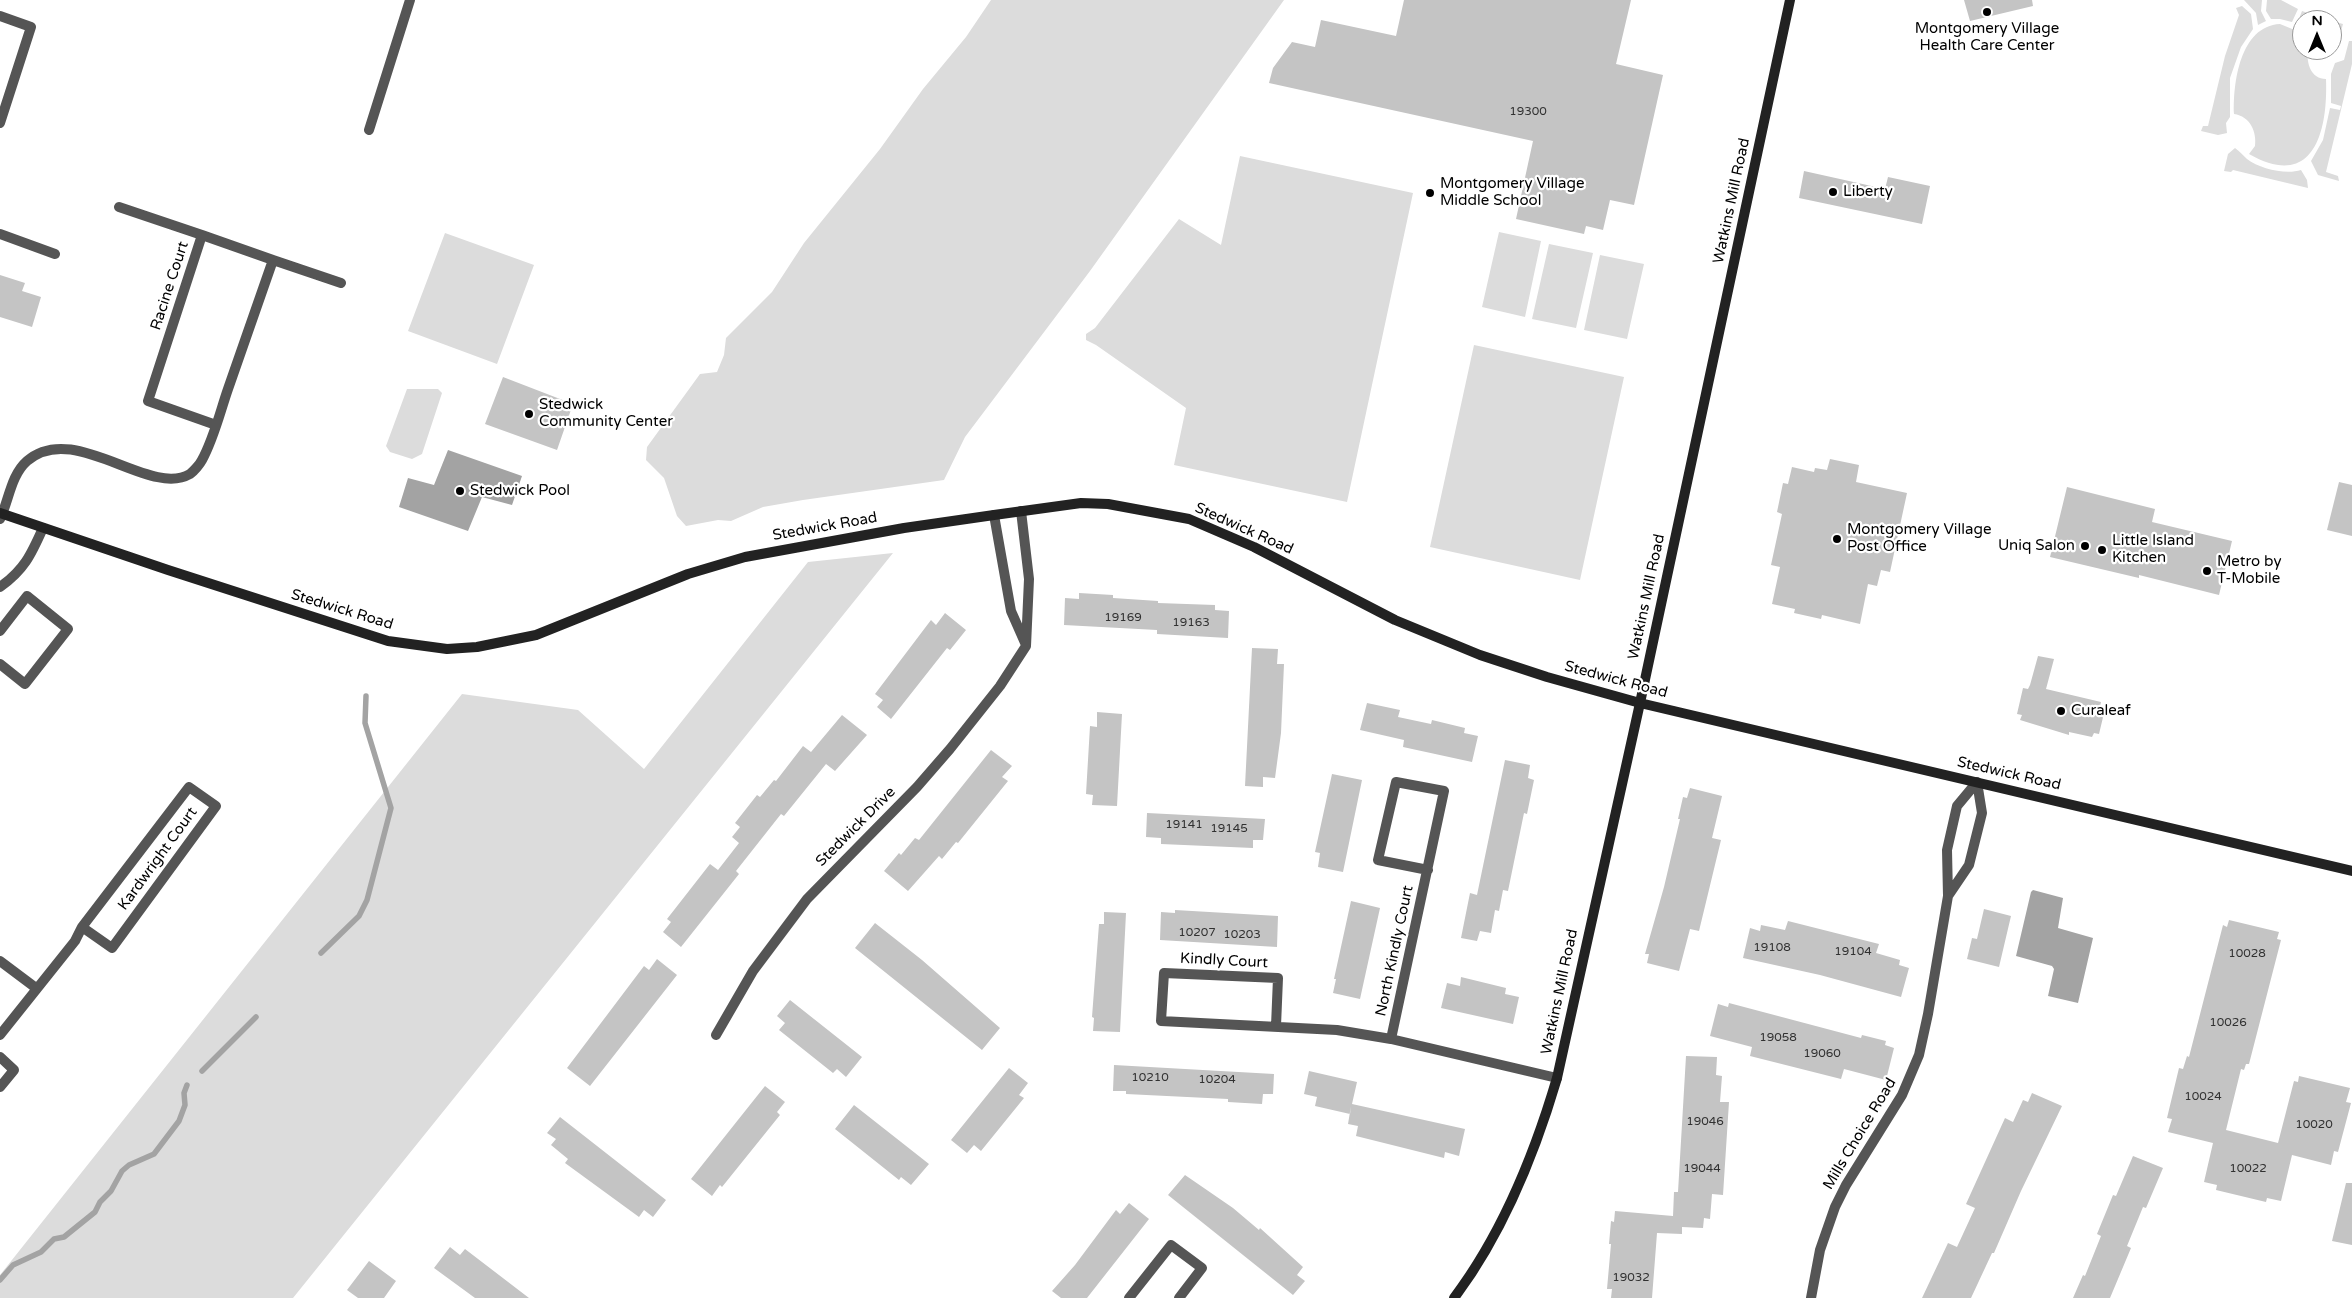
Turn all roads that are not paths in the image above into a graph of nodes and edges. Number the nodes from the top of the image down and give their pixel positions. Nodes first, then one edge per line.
1 (410, 0) edge
2 (1790, 0) edge
3 (0, 16) edge
4 (0, 123) edge
5 (369, 130) dead end
6 (119, 207) dead end
7 (0, 234) edge
8 (202, 235) junction
9 (55, 254) dead end
10 (272, 260) junction
11 (341, 283) dead end
12 (216, 425) junction
13 (1021, 511) junction
14 (1, 515) edge
15 (994, 515) junction
16 (43, 528) junction
17 (0, 587) edge
18 (0, 631) edge
19 (1026, 646) junction
20 (0, 664) edge
21 (1640, 703) junction
22 (1977, 782) junction
23 (1428, 870) junction
24 (2352, 871) edge
25 (1948, 896) junction
26 (82, 927) junction
27 (0, 961) edge
28 (36, 988) junction
29 (1276, 1026) junction
30 (0, 1035) edge
31 (716, 1035) dead end
32 (1391, 1039) junction
33 (0, 1057) edge
34 (1557, 1078) junction
35 (0, 1087) edge
36 (1130, 1298) edge
37 (1179, 1298) edge
38 (1454, 1298) edge
39 (1811, 1298) edge

1 - 5 street
2 - 21 street, Watkins Mill Road
3 - 4 street
6 - 8 street
7 - 9 street
8 - 10 street, Racine Court
8 - 12 street, Racine Court
10 - 11 street, Racine Court
10 - 12 street
12 - 14 street
13 - 15 street, Stedwick Road
13 - 19 street
13 - 21 street, Stedwick Road
14 - 16 street, Stedwick Road
15 - 16 street, Stedwick Road
15 - 19 street
16 - 17 street
18 - 20 street
19 - 31 street, Stedwick Drive
21 - 22 street, Stedwick Road
21 - 34 street, Watkins Mill Road
22 - 24 street, Stedwick Road
22 - 25 street, Mills Choice Road
22 - 25 street, Mills Choice Road
23 - 23 street, North Kindly Court
23 - 32 street, North Kindly Court
25 - 39 street, Mills Choice Road
26 - 26 street, Kardwright Court
26 - 28 street, Kardwright Court
27 - 28 street
28 - 30 street, Kardwright Court
29 - 29 street, Kindly Court
29 - 32 street, Kindly Court
32 - 34 street, Kindly Court
33 - 35 street
34 - 38 street, Watkins Mill Road
36 - 37 street

